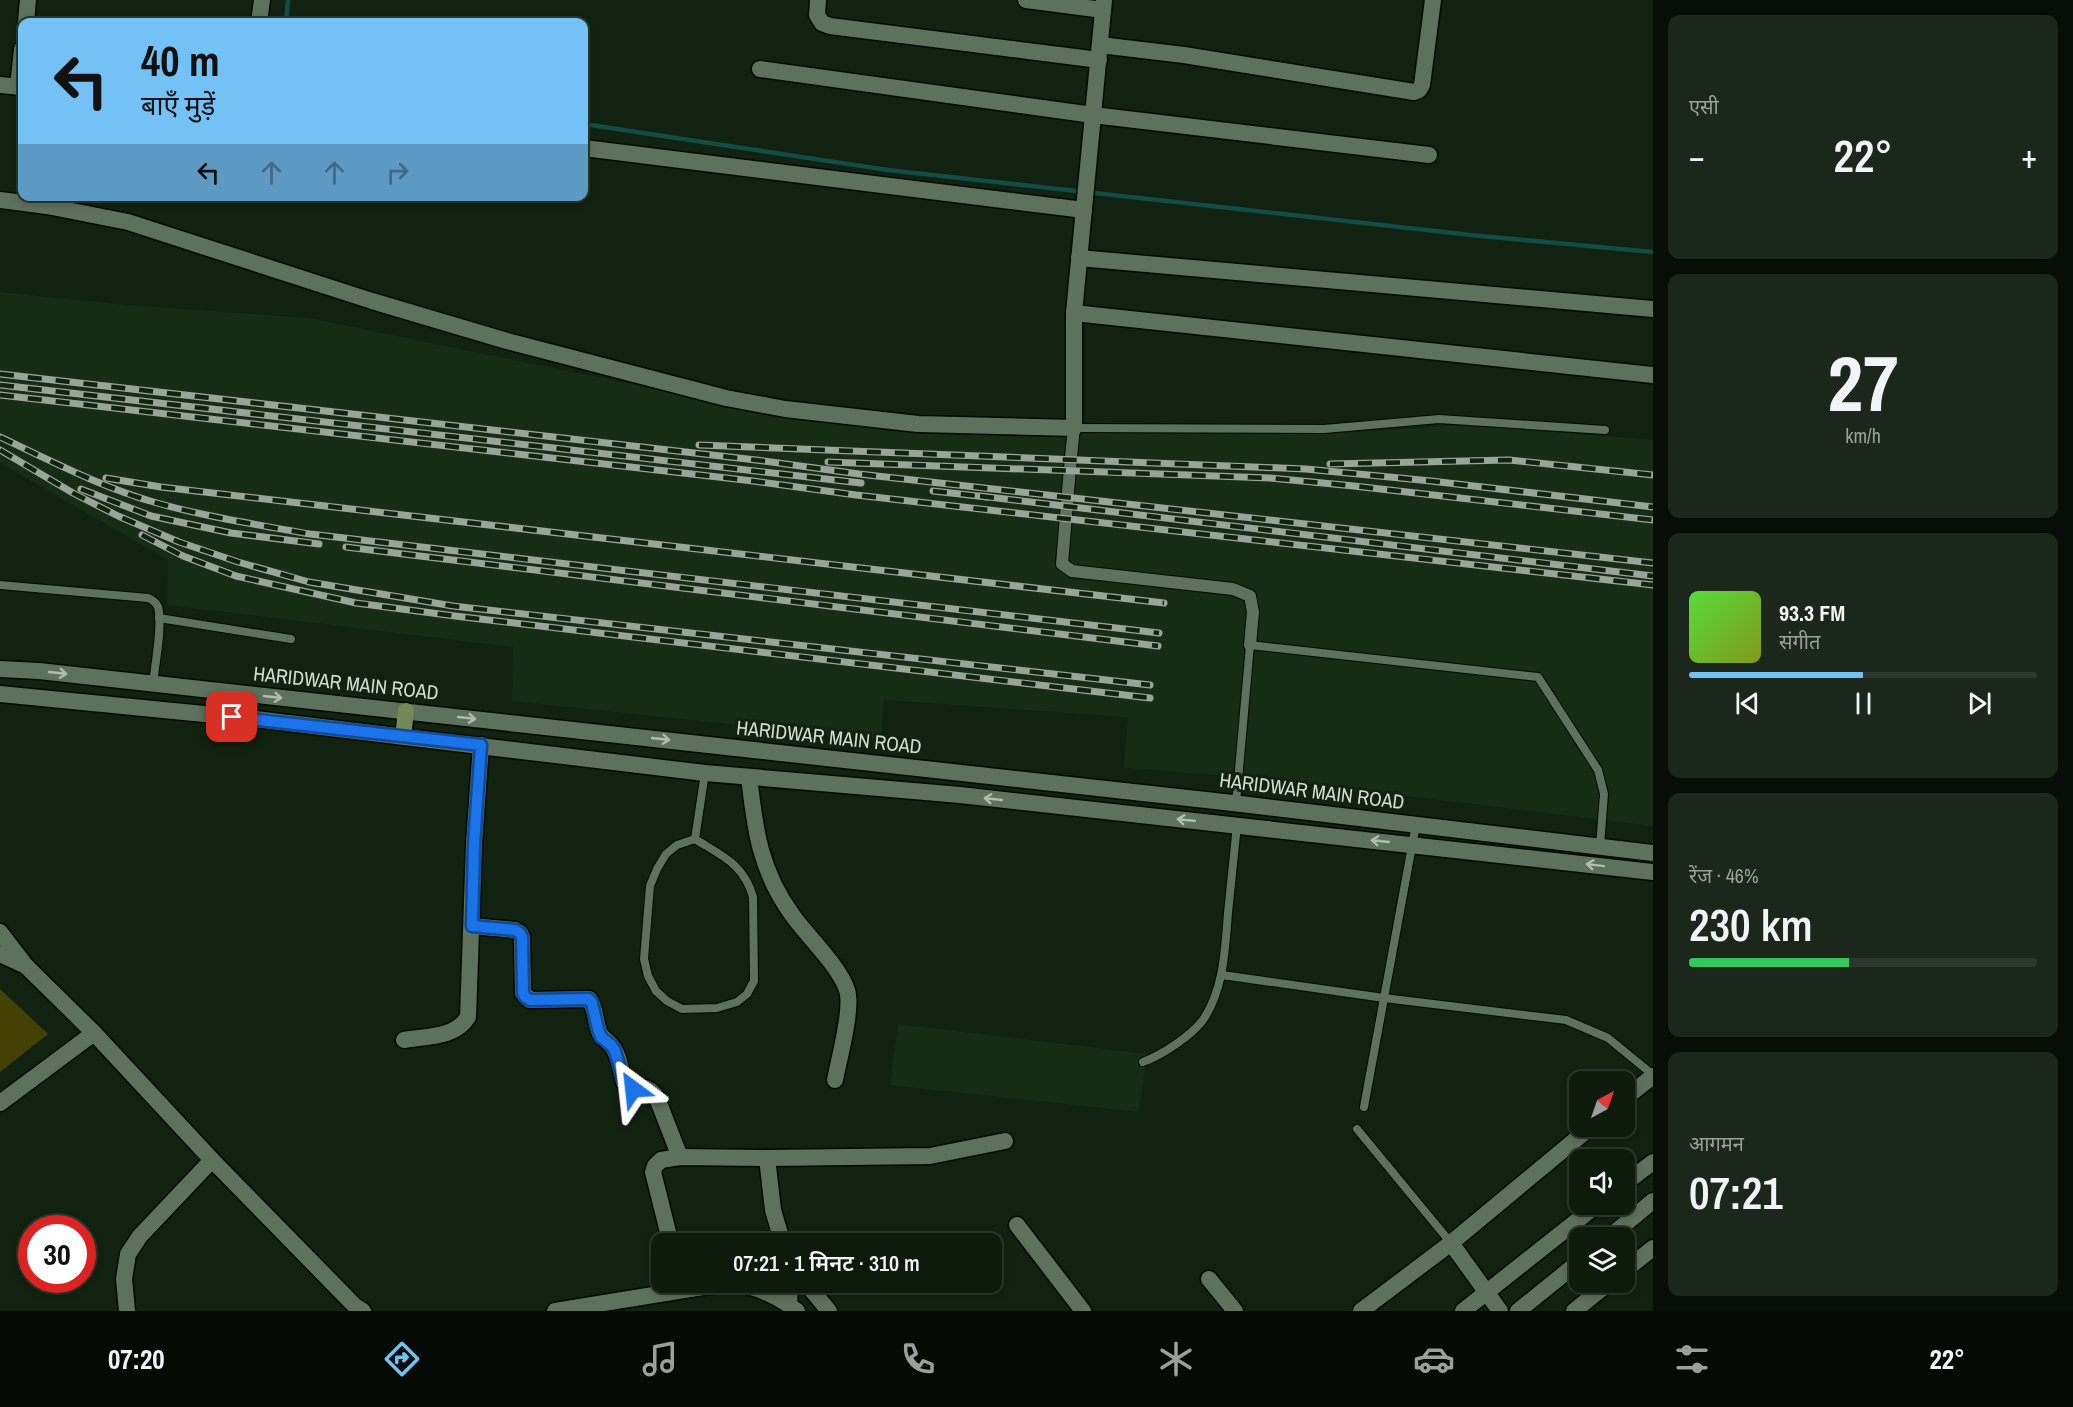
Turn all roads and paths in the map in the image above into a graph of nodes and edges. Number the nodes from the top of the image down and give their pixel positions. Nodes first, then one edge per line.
1 (28, 0) edge
2 (262, 0) edge
3 (818, 0) edge
4 (1026, 0) edge
5 (1433, 0) edge
6 (1104, 5) edge
7 (26, 18) edge
8 (260, 18) edge
9 (1099, 52) junction
10 (760, 69) dead end
11 (0, 85) edge
12 (18, 87) edge
13 (1093, 115) junction
14 (588, 148) edge
15 (1429, 155) dead end
16 (1085, 198) junction
17 (0, 200) edge
18 (1079, 258) junction
19 (1653, 309) edge
20 (1074, 313) junction
21 (1653, 375) edge
22 (1074, 428) junction
23 (1605, 430) dead end
24 (0, 585) edge
25 (159, 618) junction
26 (291, 639) dead end
27 (1250, 645) junction
28 (0, 669) edge
29 (153, 683) junction
30 (0, 694) edge
31 (406, 711) junction
32 (403, 736) junction
33 (481, 745) junction
34 (705, 773) junction
35 (749, 777) junction
36 (1159, 795) junction
37 (1236, 803) junction
38 (1157, 816) junction
39 (1416, 824) junction
40 (1237, 825) junction
41 (695, 839) junction
42 (1412, 844) junction
43 (1600, 846) junction
44 (1653, 853) edge
45 (1653, 872) edge
46 (472, 926) junction
47 (0, 933) edge
48 (0, 954) edge
49 (26, 966) junction
50 (1222, 975) junction
51 (1384, 998) junction
52 (94, 1033) junction
53 (404, 1040) dead end
54 (1143, 1062) dead end
55 (1653, 1075) edge
56 (835, 1080) dead end
57 (1635, 1090) edge
58 (0, 1103) edge
59 (1364, 1107) dead end
60 (1357, 1129) dead end
61 (1579, 1137) edge
62 (1005, 1141) dead end
63 (680, 1157) junction
64 (767, 1158) junction
65 (212, 1160) junction
66 (1653, 1162) edge
67 (1635, 1176) edge
68 (1653, 1201) edge
69 (1584, 1215) edge
70 (1017, 1225) dead end
71 (1621, 1227) edge
72 (668, 1233) edge
73 (780, 1233) edge
74 (1451, 1243) junction
75 (1653, 1248) edge
76 (1635, 1262) edge
77 (1569, 1270) edge
78 (1209, 1279) dead end
79 (651, 1293) edge
80 (765, 1293) edge
81 (791, 1293) edge
82 (815, 1293) edge
83 (1487, 1293) junction
84 (1596, 1293) edge
85 (793, 1308) edge
86 (127, 1311) edge
87 (363, 1311) edge
88 (555, 1311) edge
89 (829, 1311) edge
90 (1083, 1311) edge
91 (1235, 1311) edge
92 (1361, 1311) edge
93 (1463, 1311) edge
94 (1500, 1311) edge
95 (1518, 1311) edge
96 (1574, 1311) edge

1 - 7 street
2 - 8 street
3 - 9 street
4 - 6 street
5 - 9 street
6 - 9 street
9 - 13 street
10 - 13 street
11 - 12 street
13 - 15 street
13 - 16 street
14 - 16 street
16 - 18 street
17 - 22 street
18 - 19 street
18 - 20 street
20 - 21 street
20 - 22 street
22 - 23 lane
22 - 27 street
24 - 25 lane
25 - 26 lane
25 - 29 lane
27 - 37 lane
27 - 43 lane
28 -> 29 street, HARIDWAR MAIN ROAD
29 -> 31 street, HARIDWAR MAIN ROAD
30 - 32 street, HARIDWAR MAIN ROAD
31 - 32 main road
31 -> 36 street, HARIDWAR MAIN ROAD
32 - 33 street, HARIDWAR MAIN ROAD
33 - 34 street, HARIDWAR MAIN ROAD
33 - 46 street
34 - 35 street, HARIDWAR MAIN ROAD
34 - 41 lane
38 -> 35 street, HARIDWAR MAIN ROAD
35 - 56 street
36 - 37 street, HARIDWAR MAIN ROAD
36 - 38 street
37 - 39 street, HARIDWAR MAIN ROAD
40 -> 38 street, HARIDWAR MAIN ROAD
39 - 42 lane
39 - 43 street, HARIDWAR MAIN ROAD
42 -> 40 street, HARIDWAR MAIN ROAD
40 - 50 lane
41 - 41 lane
45 -> 42 street, HARIDWAR MAIN ROAD
42 - 51 lane
43 - 44 street, HARIDWAR MAIN ROAD
46 - 53 street
46 - 63 street
47 - 49 street
48 - 49 street
49 - 52 street
50 - 51 lane
50 - 54 lane
51 - 55 lane
51 - 59 lane
52 - 58 street
52 - 65 street
55 - 57 street
60 - 74 lane
61 - 74 street
62 - 64 street
63 - 64 street
63 - 72 street
64 - 73 street
65 - 86 street
65 - 87 street
66 - 67 street
68 - 71 street
69 - 83 street
70 - 90 street
74 - 83 street
74 - 92 street
75 - 76 street
77 - 95 street
78 - 91 street
79 - 88 street
80 - 85 street
81 - 85 street
82 - 89 street
83 - 93 street
83 - 94 street
84 - 96 street

